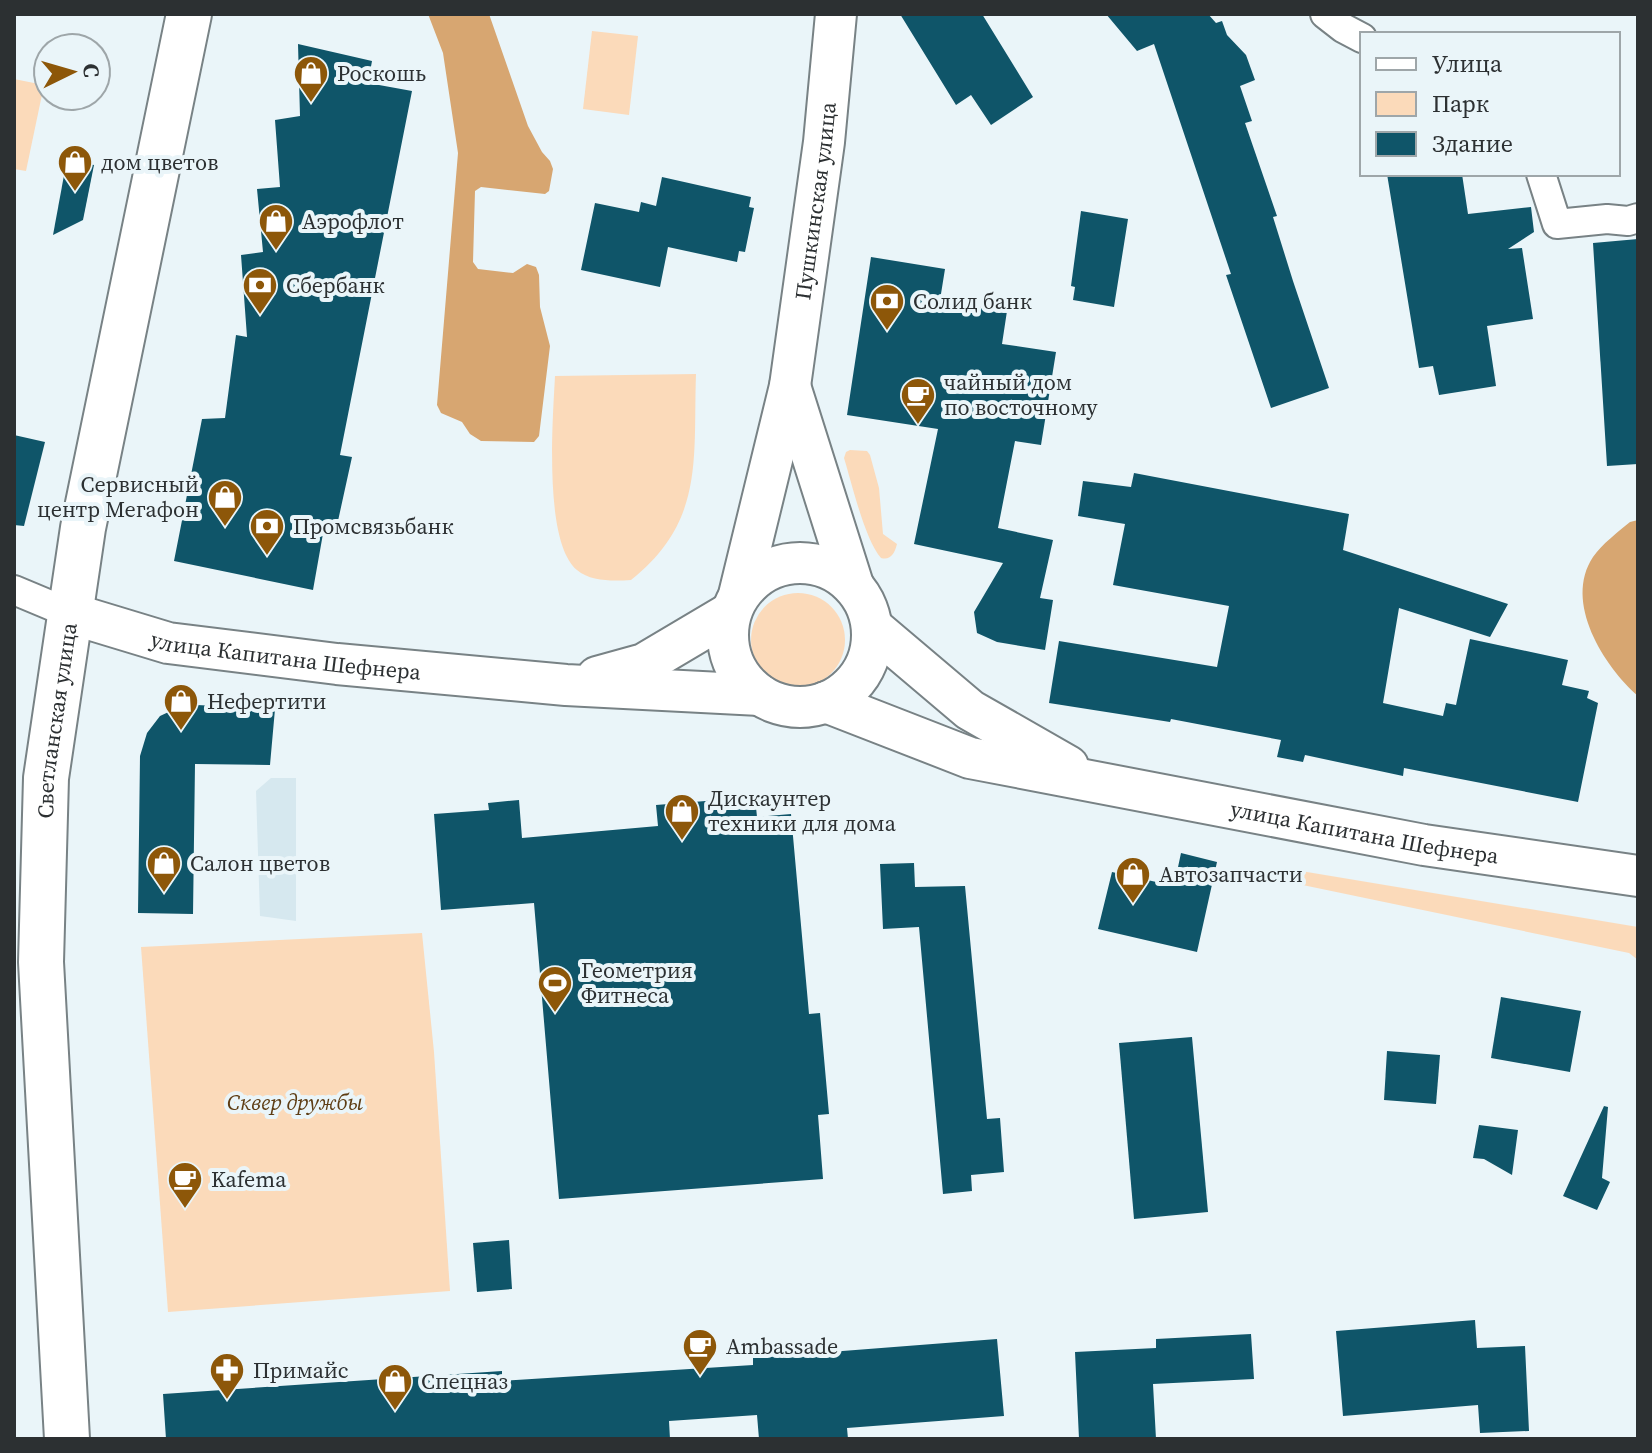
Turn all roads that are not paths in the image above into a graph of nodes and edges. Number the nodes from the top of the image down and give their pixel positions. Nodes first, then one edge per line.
1 (189, 14) edge
2 (836, 14) edge
3 (1325, 14) edge
4 (1360, 37) edge
5 (1542, 176) edge
6 (1638, 218) edge
7 (790, 386) junction
8 (853, 585) junction
9 (14, 590) edge
10 (734, 604) junction
11 (69, 613) junction
12 (872, 627) junction
13 (566, 685) junction
14 (760, 695) junction
15 (826, 702) junction
16 (1092, 780) junction
17 (1638, 876) edge
18 (67, 1439) edge

1 - 11 main road, Светланская улица
2 - 7 main road, Пушкинская улица
3 - 4 street
5 - 6 street
7 - 8 main road, Пушкинская улица
7 - 10 main road, Пушкинская улица
8 - 10 main road
8 - 12 main road
9 - 11 street, улица Капитана Шефнера
10 - 13 main road, улица Капитана Шефнера
10 - 14 main road
11 - 13 main road, улица Капитана Шефнера
11 - 18 main road, Светланская улица
12 - 15 main road
12 - 16 main road, улица Капитана Шефнера
13 - 14 main road, улица Капитана Шефнера
14 - 15 main road
15 - 16 main road, улица Капитана Шефнера
16 - 17 main road, улица Капитана Шефнера

